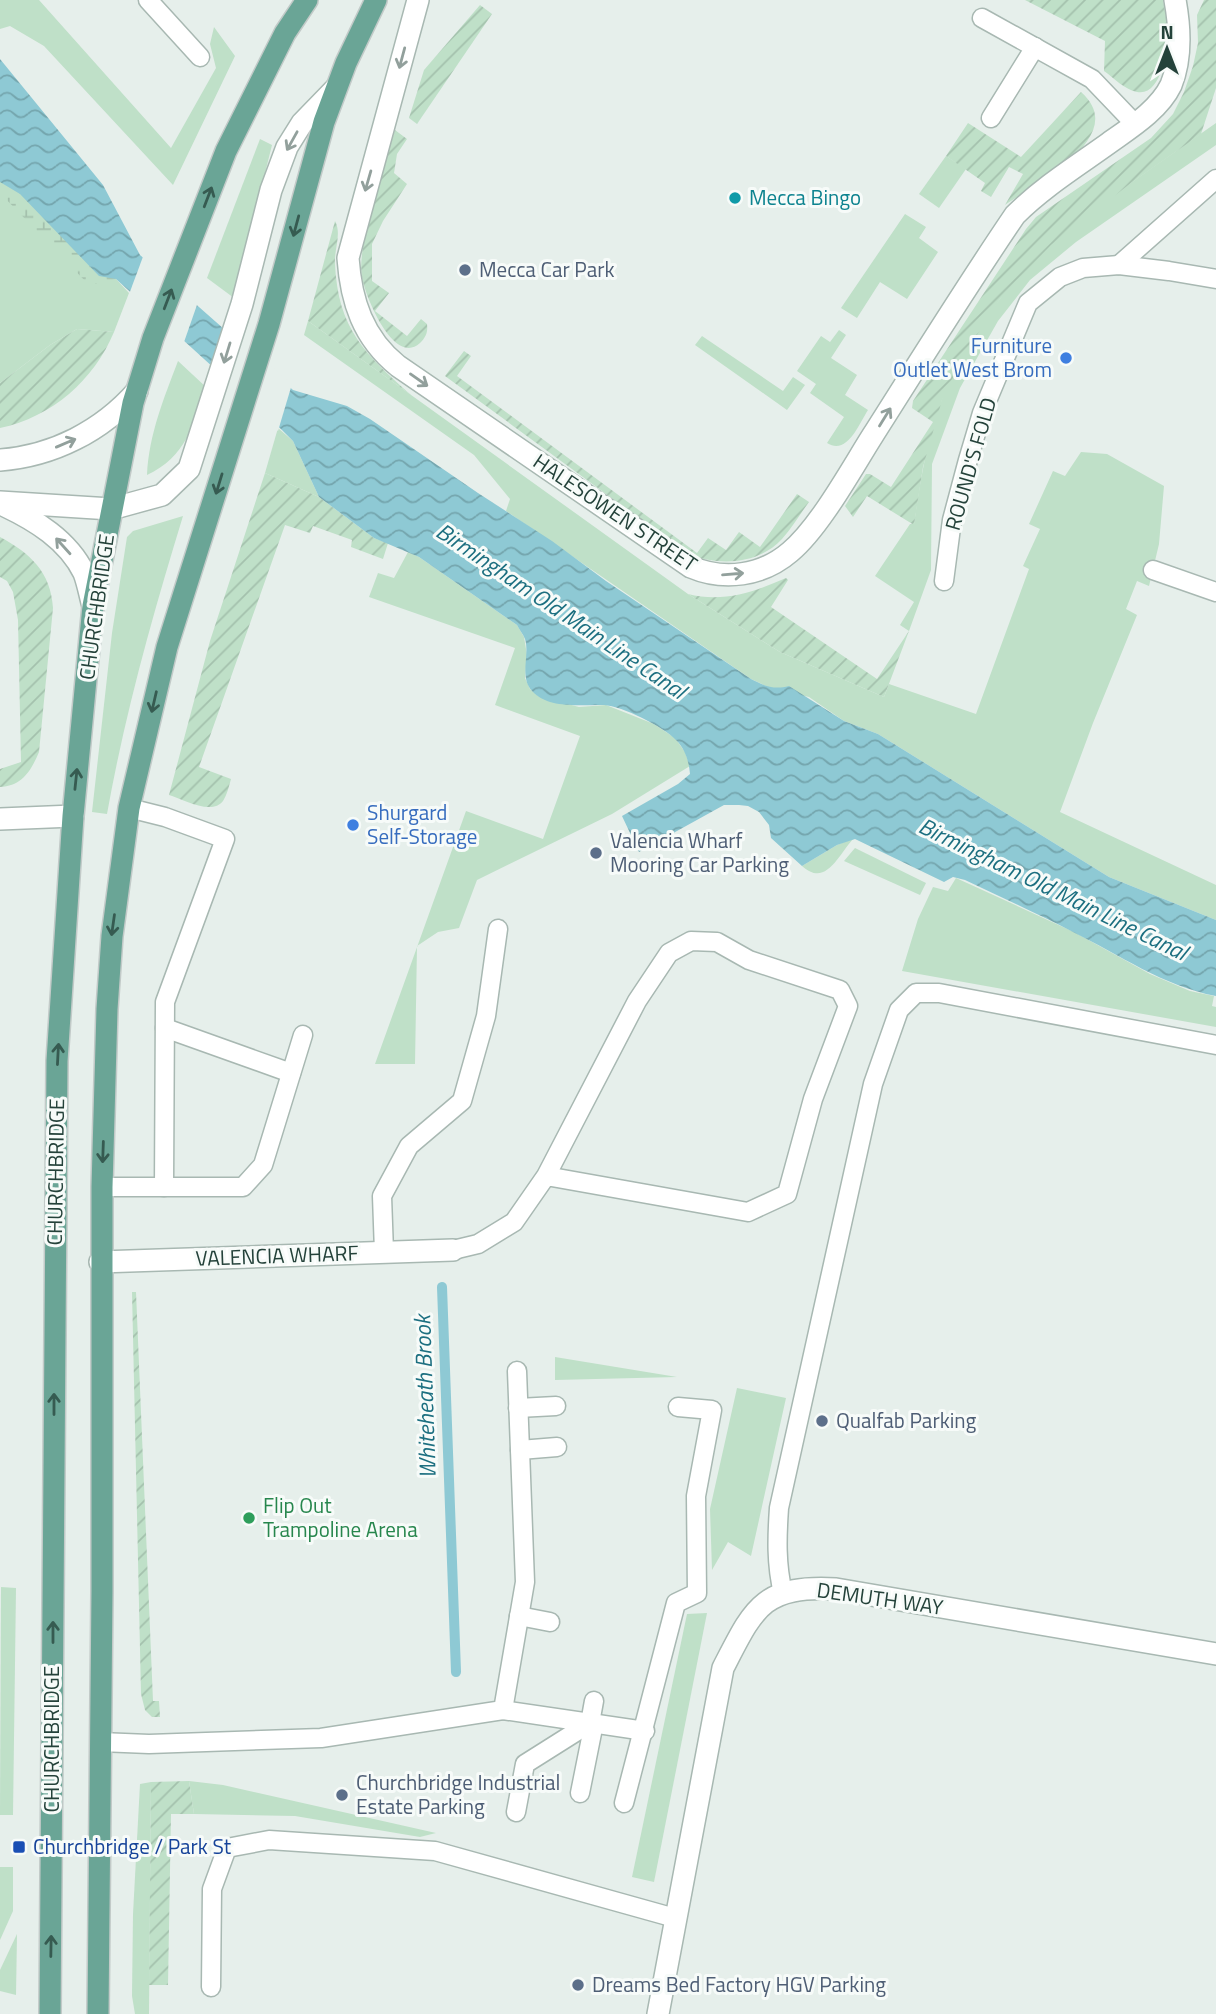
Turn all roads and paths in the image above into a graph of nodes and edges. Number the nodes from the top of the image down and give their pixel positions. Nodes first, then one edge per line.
1 (148, 0) edge
2 (307, 0) edge
3 (376, 0) edge
4 (418, 0) edge
5 (1175, 0) edge
6 (982, 18) dead end
7 (1035, 47) junction
8 (201, 57) dead end
9 (335, 89) junction
10 (991, 118) dead end
11 (1135, 124) junction
12 (1216, 178) edge
13 (1119, 265) junction
14 (1216, 279) edge
15 (135, 397) junction
16 (0, 460) edge
17 (0, 503) edge
18 (111, 509) junction
19 (1153, 570) dead end
20 (944, 581) dead end
21 (1216, 592) edge
22 (93, 606) junction
23 (129, 808) junction
24 (72, 816) junction
25 (0, 819) edge
26 (498, 929) dead end
27 (165, 1028) junction
28 (303, 1035) dead end
29 (1216, 1045) edge
30 (291, 1073) junction
31 (545, 1176) junction
32 (102, 1187) junction
33 (164, 1187) junction
34 (453, 1250) joint
35 (384, 1252) junction
36 (100, 1262) junction
37 (517, 1371) dead end
38 (556, 1406) dead end
39 (678, 1407) dead end
40 (519, 1408) junction
41 (557, 1447) dead end
42 (520, 1450) junction
43 (783, 1592) junction
44 (519, 1616) junction
45 (550, 1622) dead end
46 (1216, 1654) edge
47 (594, 1701) dead end
48 (503, 1710) junction
49 (592, 1723) junction
50 (645, 1731) junction
51 (100, 1742) junction
52 (580, 1793) dead end
53 (624, 1803) dead end
54 (516, 1812) dead end
55 (675, 1918) junction
56 (211, 1987) dead end
57 (50, 2014) edge
58 (98, 2014) edge
59 (657, 2014) edge

1 - 8 lane
15 -> 2 main road, CHURCHBRIDGE
3 - 9 main road
4 -> 11 street, HALESOWEN STREET
5 - 11 street, HALESOWEN STREET
6 - 7 lane
7 - 10 lane
7 - 11 lane
9 -> 18 street
9 -> 23 main road
12 - 13 lane
13 - 14 lane, ROUND'S FOLD
13 - 20 lane, ROUND'S FOLD
16 -> 15 street
15 - 18 main road, CHURCHBRIDGE
17 - 18 street
22 -> 17 street
18 - 22 main road, CHURCHBRIDGE
19 - 21 lane
24 -> 22 main road, CHURCHBRIDGE
23 - 27 lane
23 -> 32 main road
24 - 25 street
57 -> 24 main road, CHURCHBRIDGE
26 - 35 lane
27 - 30 lane
27 - 33 lane
28 - 30 lane
29 - 43 lane
30 - 33 lane
31 - 31 lane
31 - 34 lane
32 - 33 lane
32 - 36 main road
34 - 35 street, VALENCIA WHARF
35 - 36 street, VALENCIA WHARF
36 - 51 main road
37 - 40 lane
38 - 40 lane
39 - 50 lane
40 - 42 lane
41 - 42 lane
42 - 44 lane
43 - 46 street, DEMUTH WAY
43 - 55 street, DEMUTH WAY
44 - 45 lane
44 - 48 lane
47 - 49 lane
48 - 49 lane
48 - 51 lane
49 - 50 lane
49 - 52 lane
49 - 54 lane
50 - 53 lane
51 - 58 main road
55 - 56 lane
55 - 59 street, DEMUTH WAY

